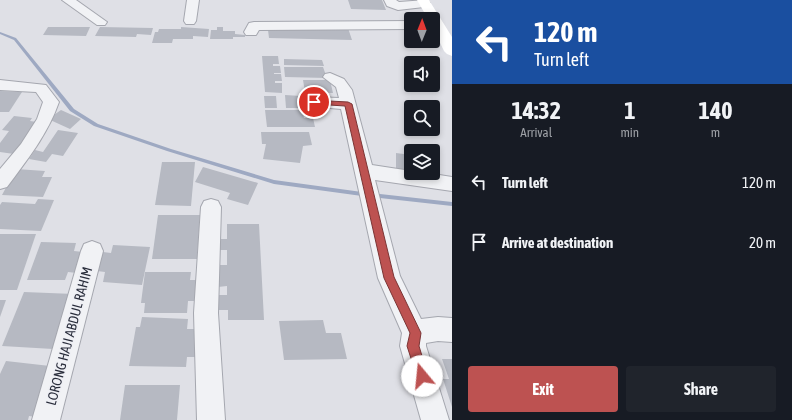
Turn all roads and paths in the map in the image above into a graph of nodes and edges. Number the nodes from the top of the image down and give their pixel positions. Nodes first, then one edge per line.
1 (68, 0) edge
2 (193, 0) edge
3 (390, 0) edge
4 (423, 2) edge
5 (429, 12) edge
6 (190, 21) dead end
7 (101, 22) dead end
8 (404, 25) edge
9 (251, 32) dead end
10 (440, 32) edge
11 (452, 51) edge
12 (330, 77) dead end
13 (0, 85) edge
14 (314, 102) dead end
15 (348, 104) junction
16 (0, 182) edge
17 (452, 184) edge
18 (367, 187) junction
19 (210, 207) dead end
20 (92, 251) dead end
21 (452, 330) edge
22 (415, 333) junction
23 (46, 420) edge
24 (211, 420) edge
25 (435, 420) edge

1 - 7 street
2 - 6 street
3 - 4 street
4 - 5 main road
8 - 9 street
10 - 11 main road
12 - 15 street
13 - 16 street
14 - 15 street
15 - 18 street
17 - 18 street
18 - 22 street
19 - 24 street
20 - 23 street, LORONG HAJI ABDUL RAHIM
21 - 22 street
22 - 25 street

